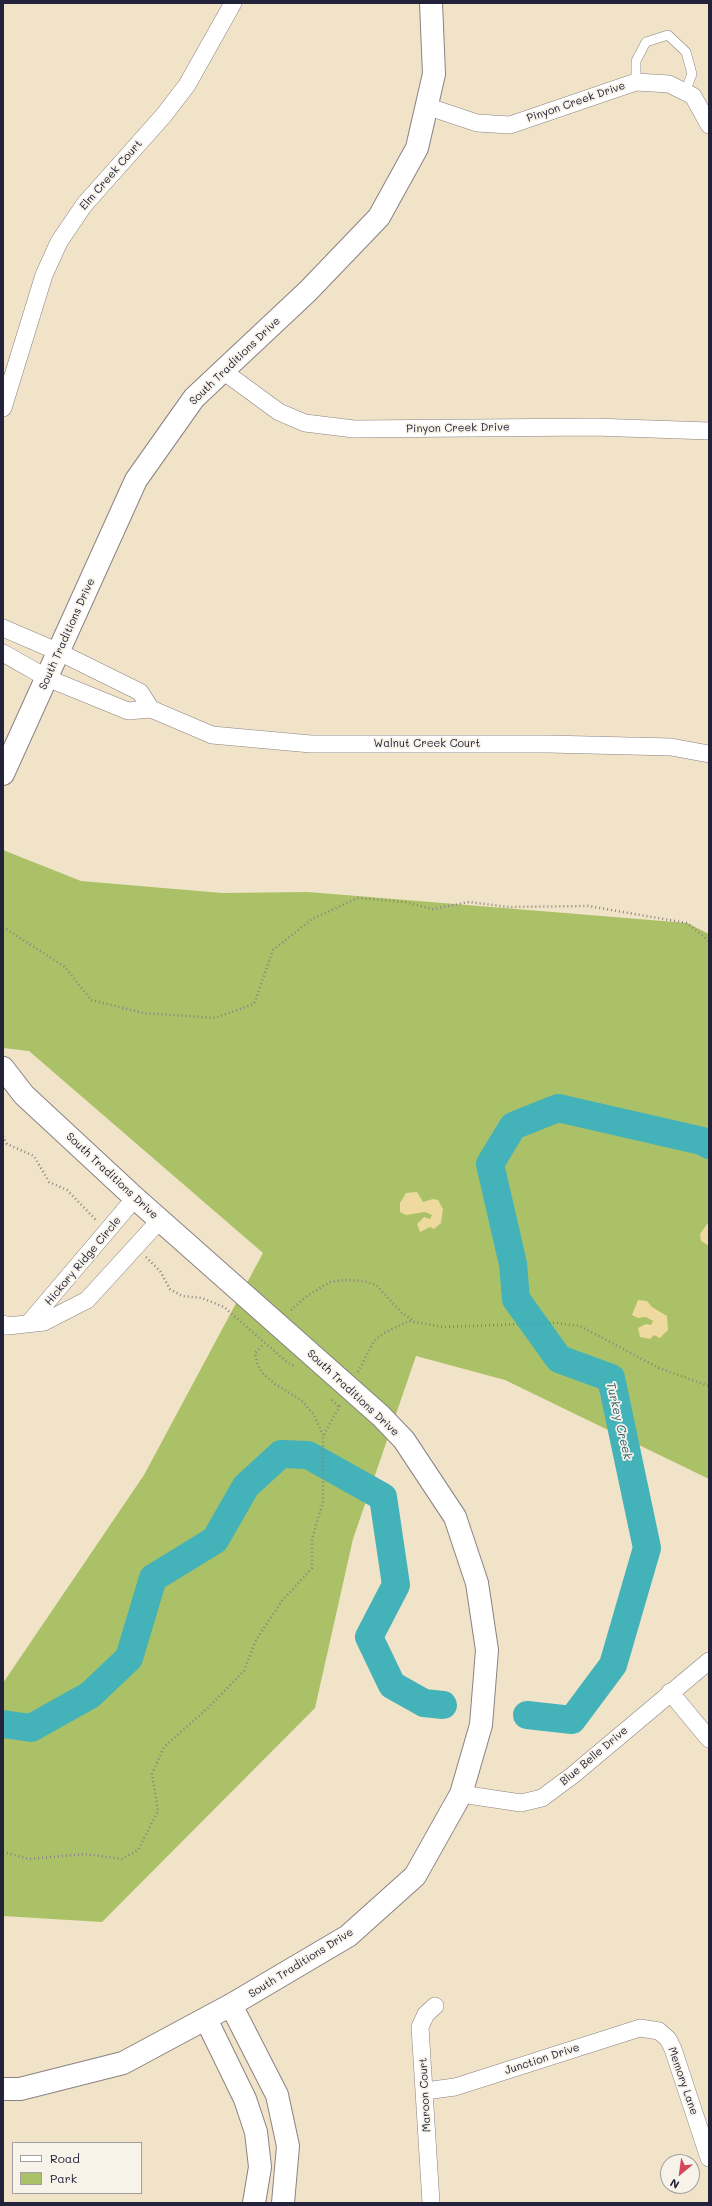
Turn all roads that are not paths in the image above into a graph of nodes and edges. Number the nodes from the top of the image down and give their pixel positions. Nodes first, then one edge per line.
1 (233, 3) edge
2 (431, 3) edge
3 (636, 82) junction
4 (685, 92) junction
5 (426, 106) junction
6 (709, 125) edge
7 (223, 371) junction
8 (3, 408) edge
9 (709, 431) edge
10 (3, 628) edge
11 (60, 652) junction
12 (3, 653) edge
13 (47, 678) junction
14 (151, 709) junction
15 (709, 754) edge
16 (3, 774) edge
17 (3, 1068) edge
18 (135, 1198) junction
19 (160, 1220) junction
20 (29, 1323) junction
21 (3, 1324) edge
22 (709, 1661) edge
23 (670, 1692) junction
24 (709, 1739) edge
25 (461, 1794) junction
26 (232, 2005) junction
27 (435, 2006) dead end
28 (206, 2019) junction
29 (659, 2031) joint
30 (3, 2089) edge
31 (425, 2091) junction
32 (709, 2158) edge
33 (426, 2198) edge
34 (254, 2203) edge
35 (283, 2203) edge

1 - 8 street, Elm Creek Court
2 - 5 street, South Traditions Drive
3 - 4 street, Pinyon Creek Drive
3 - 4 lane
3 - 5 street, Pinyon Creek Drive
4 - 6 street, Pinyon Creek Drive
5 - 7 street, South Traditions Drive
7 - 9 street, Pinyon Creek Drive
7 - 11 street, South Traditions Drive
10 - 11 street
11 - 13 street, South Traditions Drive
11 - 14 street
12 - 13 street
13 - 14 street, Walnut Creek Court
13 - 16 street, South Traditions Drive
14 - 15 street, Walnut Creek Court
17 - 18 street, South Traditions Drive
18 - 19 street, South Traditions Drive
18 - 20 street, Hickory Ridge Circle
19 - 20 street, Hickory Ridge Circle
19 - 25 street, South Traditions Drive
20 - 21 street, Hickory Ridge Circle
22 - 23 street, Blue Belle Drive
23 - 24 street
23 - 25 street, Blue Belle Drive
25 - 26 street, South Traditions Drive
26 - 28 street, South Traditions Drive
26 - 35 street
27 - 31 street, Maroon Court
28 - 30 street, South Traditions Drive
28 - 34 street
29 - 31 street, Junction Drive
29 - 32 street, Memory Lane
31 - 33 street, Maroon Court

